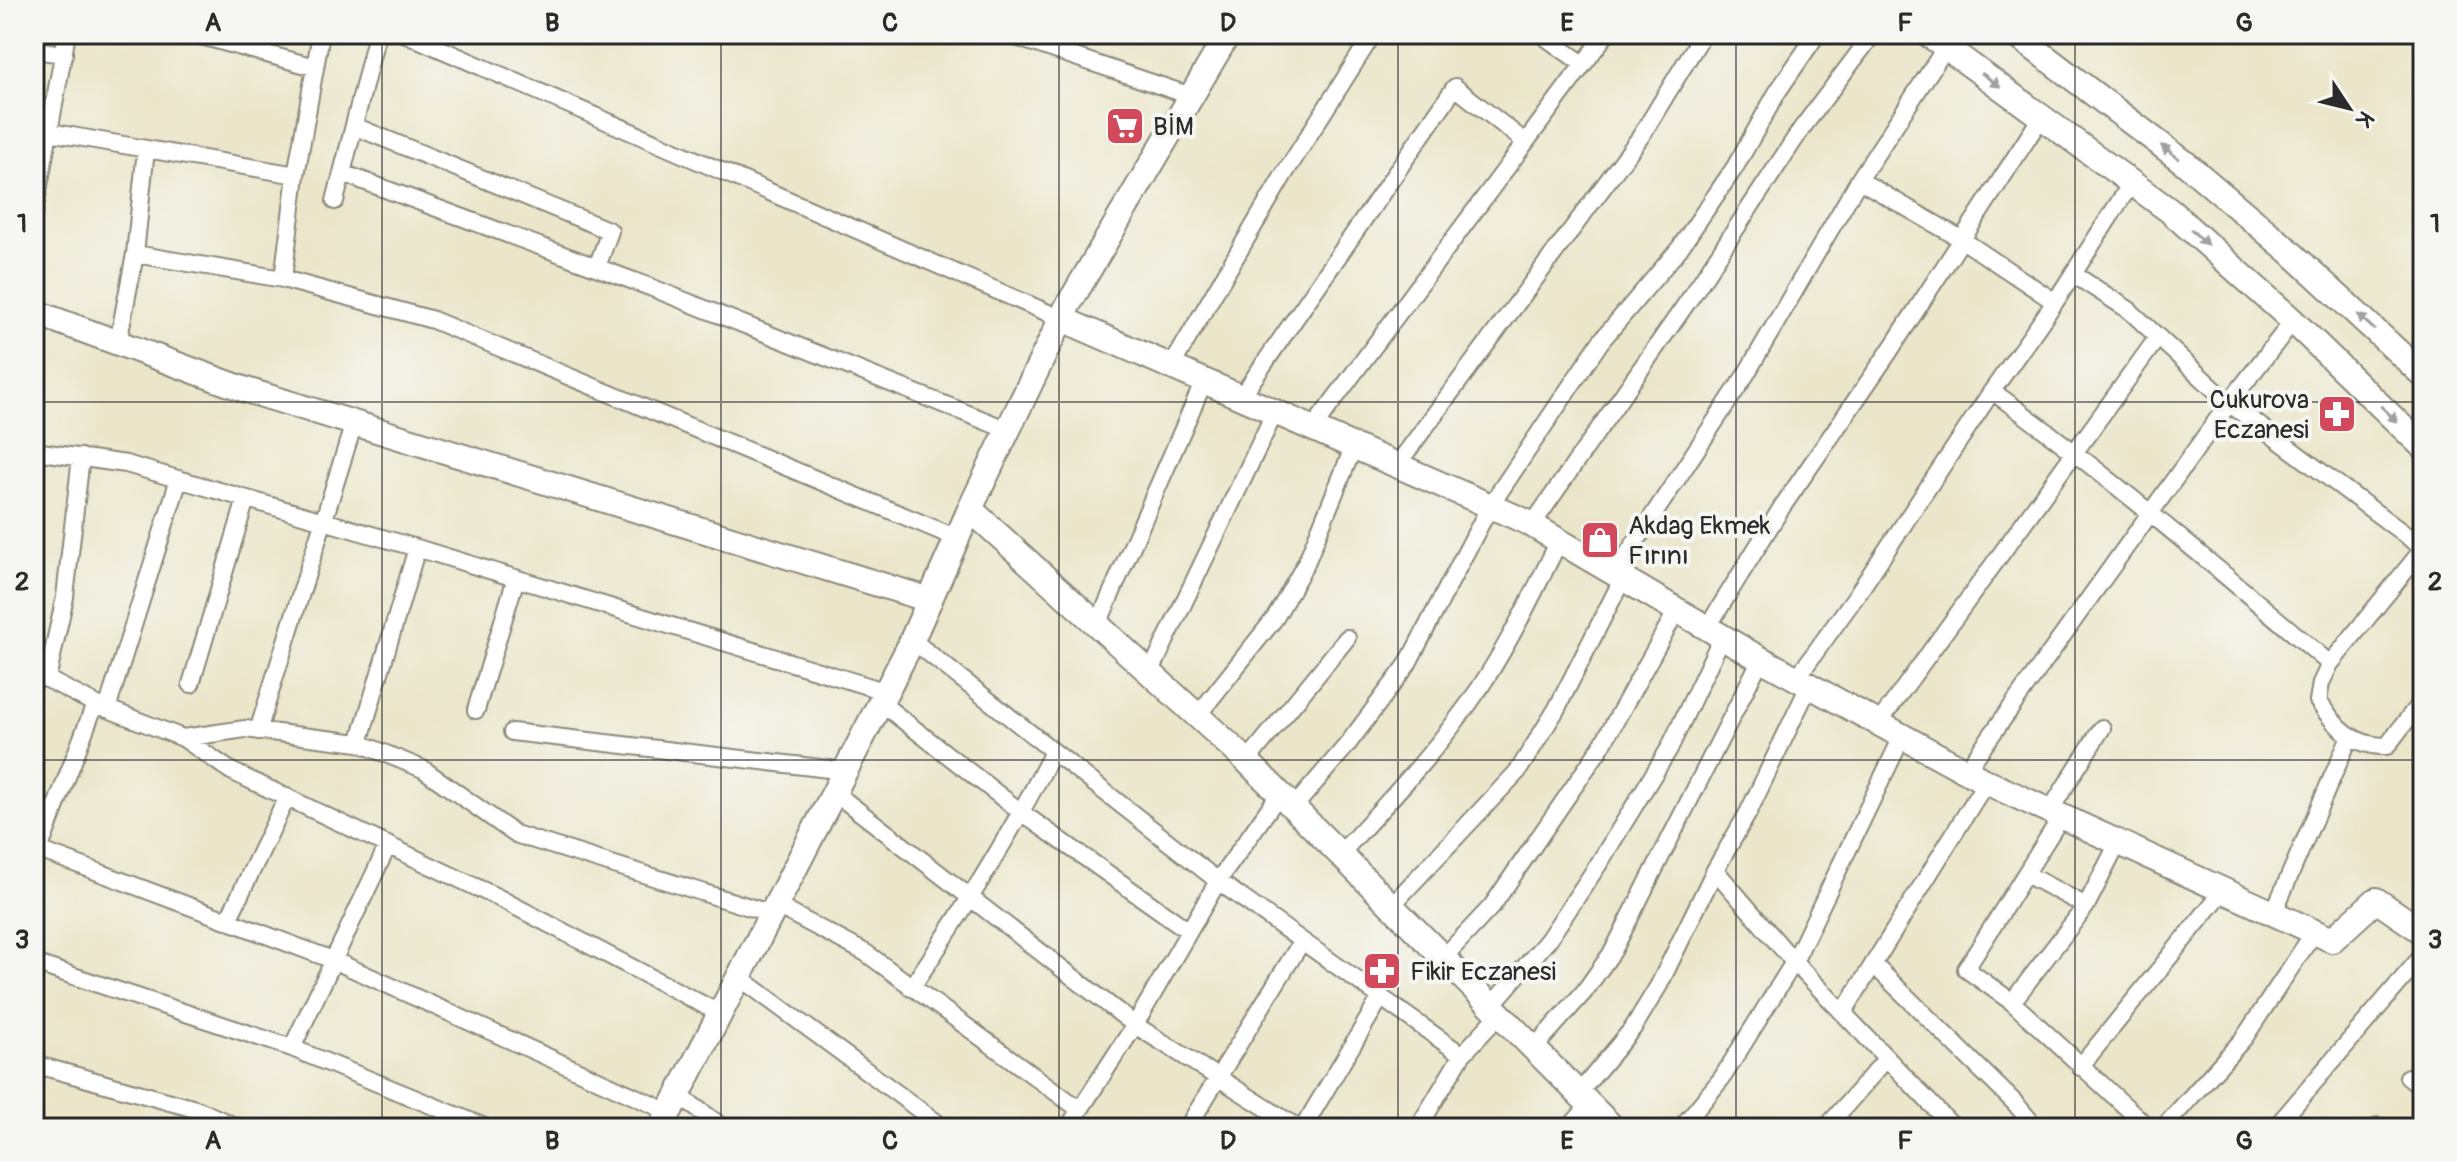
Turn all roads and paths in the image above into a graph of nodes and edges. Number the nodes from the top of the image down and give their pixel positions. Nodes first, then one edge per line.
1 (67, 34) edge
2 (194, 34) edge
3 (321, 34) edge
4 (377, 34) edge
5 (406, 34) edge
6 (1007, 34) edge
7 (1228, 34) edge
8 (1373, 34) edge
9 (1541, 34) edge
10 (1606, 34) edge
11 (1703, 34) edge
12 (1817, 34) edge
13 (1873, 34) edge
14 (2015, 34) edge
15 (1937, 41) edge
16 (34, 50) edge
17 (64, 54) junction
18 (1583, 64) junction
19 (314, 67) junction
20 (1191, 96) junction
21 (2042, 116) junction
22 (354, 126) junction
23 (49, 132) junction
24 (1525, 142) junction
25 (146, 149) junction
26 (342, 173) junction
27 (296, 175) junction
28 (1859, 180) junction
29 (2132, 182) junction
30 (335, 201) dead end
31 (34, 213) edge
32 (1961, 239) junction
33 (135, 254) junction
34 (597, 267) junction
35 (2073, 274) junction
36 (283, 279) junction
37 (2055, 302) junction
38 (34, 312) edge
39 (1062, 319) junction
40 (2293, 321) junction
41 (2158, 337) junction
42 (118, 343) junction
43 (1171, 367) junction
44 (2423, 375) edge
45 (1204, 381) junction
46 (1992, 391) junction
47 (1241, 397) junction
48 (2229, 403) junction
49 (1275, 412) junction
50 (354, 423) junction
51 (1313, 428) junction
52 (1008, 430) junction
53 (1354, 446) junction
54 (2423, 447) edge
55 (2074, 450) junction
56 (34, 451) edge
57 (81, 457) junction
58 (1397, 465) junction
59 (179, 479) junction
60 (246, 499) junction
61 (1490, 506) junction
62 (970, 509) junction
63 (2151, 512) junction
64 (322, 522) junction
65 (1532, 525) junction
66 (957, 538) junction
67 (1559, 541) junction
68 (417, 548) junction
69 (2423, 548) edge
70 (1619, 576) junction
71 (516, 578) junction
72 (930, 600) junction
73 (1677, 610) junction
74 (1098, 624) junction
75 (1715, 632) junction
76 (1347, 638) dead end
77 (912, 640) junction
78 (1761, 659) junction
79 (2330, 664) junction
80 (1151, 671) junction
81 (40, 677) edge
82 (1803, 682) junction
83 (191, 684) dead end
84 (884, 698) junction
85 (2423, 699) edge
86 (101, 706) junction
87 (476, 710) dead end
88 (1198, 715) junction
89 (1878, 724) junction
90 (2102, 728) dead end
91 (258, 731) junction
92 (512, 732) dead end
93 (2350, 736) junction
94 (1902, 737) junction
95 (183, 738) junction
96 (359, 743) junction
97 (1053, 752) junction
98 (1247, 761) junction
99 (846, 771) junction
100 (1976, 777) junction
101 (835, 793) junction
102 (287, 797) junction
103 (1287, 800) junction
104 (1022, 813) junction
105 (2055, 814) junction
106 (2118, 843) junction
107 (388, 845) junction
108 (36, 849) edge
109 (1340, 854) junction
110 (1715, 870) junction
111 (2026, 874) junction
112 (1218, 881) junction
113 (2223, 891) junction
114 (972, 899) junction
115 (1391, 906) junction
116 (2086, 906) junction
117 (774, 910) junction
118 (2273, 914) junction
119 (228, 920) junction
120 (1189, 931) junction
121 (2315, 931) junction
122 (2423, 932) edge
123 (1302, 941) junction
124 (2423, 955) edge
125 (1443, 958) junction
126 (333, 960) junction
127 (1794, 962) junction
128 (34, 963) edge
129 (1873, 964) junction
130 (739, 977) junction
131 (911, 988) junction
132 (1381, 997) junction
133 (2012, 1002) junction
134 (1496, 1010) junction
135 (1843, 1013) junction
136 (721, 1014) junction
137 (1135, 1025) junction
138 (292, 1048) junction
139 (1534, 1048) junction
140 (1462, 1055) junction
141 (1887, 1058) junction
142 (34, 1064) edge
143 (2080, 1067) junction
144 (1218, 1077) junction
145 (2408, 1077) dead end
146 (2423, 1089) edge
147 (1584, 1099) junction
148 (1079, 1109) junction
149 (669, 1112) edge
150 (1944, 1124) edge
151 (239, 1128) edge
152 (487, 1128) edge
153 (724, 1128) edge
154 (944, 1128) edge
155 (1068, 1128) edge
156 (1187, 1128) edge
157 (1301, 1128) edge
158 (1418, 1128) edge
159 (1569, 1128) edge
160 (1613, 1128) edge
161 (1681, 1128) edge
162 (1826, 1128) edge
163 (2036, 1128) edge
164 (2149, 1128) edge
165 (2163, 1128) edge
166 (2275, 1128) edge

1 - 17 street
2 - 19 street
3 - 19 street
4 - 22 street
5 - 39 street
6 - 20 street
7 - 20 main road
8 - 43 street
9 - 18 street
10 - 18 street
11 - 58 street
12 - 61 street
13 - 65 street
44 -> 14 main road
15 -> 21 main road
15 - 28 street
16 - 17 street
17 - 23 street
18 - 24 street
19 - 27 street
20 - 39 main road
21 - 29 main road
21 - 32 street
22 - 26 street
22 - 34 street
23 - 25 street
23 - 31 street
24 - 47 street
24 - 51 street
25 - 27 street
25 - 33 street
26 - 30 street
26 - 34 street
27 - 36 street
28 - 32 street
28 - 70 street
29 - 35 street
29 -> 40 main road
32 - 37 street
32 - 75 street
33 - 36 street
33 - 42 street
34 - 52 street
35 - 37 street
35 - 41 street
36 - 66 street
37 - 46 street
38 - 42 main road
39 - 43 main road
39 - 52 main road
40 - 48 street
40 -> 54 main road
41 - 48 street
41 - 55 street
42 - 50 main road
43 - 45 main road
45 - 47 main road
45 - 74 street
46 - 55 street
46 - 82 street
47 - 49 main road
48 - 63 street
48 - 69 street
49 - 51 main road
49 - 80 street
50 - 64 street
50 - 72 main road
51 - 53 main road
52 - 62 main road
53 - 58 main road
53 - 88 street
55 - 63 street
55 - 89 street
56 - 57 street
57 - 59 street
57 - 81 street
58 - 61 main road
59 - 60 street
59 - 86 street
60 - 64 street
60 - 83 street
61 - 65 main road
61 - 103 street
62 - 66 main road
62 - 74 main road
63 - 79 street
63 - 100 street
64 - 68 street
64 - 91 street
65 - 67 main road
66 - 72 main road
67 - 70 main road
67 - 109 street
68 - 71 street
68 - 96 street
69 - 79 street
70 - 73 main road
70 - 115 street
71 - 84 street
71 - 87 street
72 - 77 main road
73 - 75 main road
73 - 125 street
74 - 80 main road
75 - 78 main road
75 - 134 street
76 - 98 street
77 - 84 main road
77 - 97 street
78 - 82 main road
78 - 139 street
79 - 93 street
80 - 88 main road
81 - 86 street
82 - 89 main road
82 - 110 street
84 - 99 main road
84 - 104 street
85 - 93 street
86 - 95 street
86 - 108 street
88 - 98 main road
89 - 94 main road
90 - 105 street
91 - 95 street
91 - 96 street
92 - 99 street
93 - 118 street
94 - 100 main road
94 - 127 street
95 - 102 street
96 - 117 street
97 - 104 street
97 - 112 street
98 - 103 main road
99 - 101 main road
100 - 105 main road
100 - 129 street
101 - 114 street
101 - 117 main road
102 - 107 street
102 - 119 street
103 - 109 main road
103 - 112 street
104 - 114 street
104 - 120 street
105 - 106 main road
105 - 111 street
106 - 113 main road
106 - 116 street
107 - 126 street
107 - 136 street
108 - 119 street
109 - 115 main road
110 - 127 street
110 - 147 street
111 - 116 street
111 - 133 street
112 - 120 street
112 - 123 street
113 - 118 main road
113 - 143 street
114 - 131 street
114 - 137 street
115 - 125 main road
116 - 133 street
117 - 130 main road
117 - 131 street
118 - 121 main road
119 - 126 street
120 - 137 street
121 - 122 main road
121 - 165 street
123 - 132 street
123 - 144 street
124 - 166 street
125 - 134 main road
126 - 138 street
126 - 149 street
127 - 135 street
127 - 161 street
128 - 138 street
129 - 135 street
129 - 163 street
130 - 136 main road
130 - 154 street
131 - 148 street
132 - 140 street
132 - 157 street
133 - 143 street
134 - 139 main road
134 - 140 street
135 - 141 street
136 - 149 main road
137 - 144 street
137 - 148 street
138 - 152 street
139 - 147 main road
140 - 158 street
141 - 150 street
141 - 162 street
142 - 151 street
143 - 164 street
144 - 156 street
144 - 157 street
145 - 146 street
147 - 159 street
147 - 160 main road
148 - 155 street
149 - 153 street

